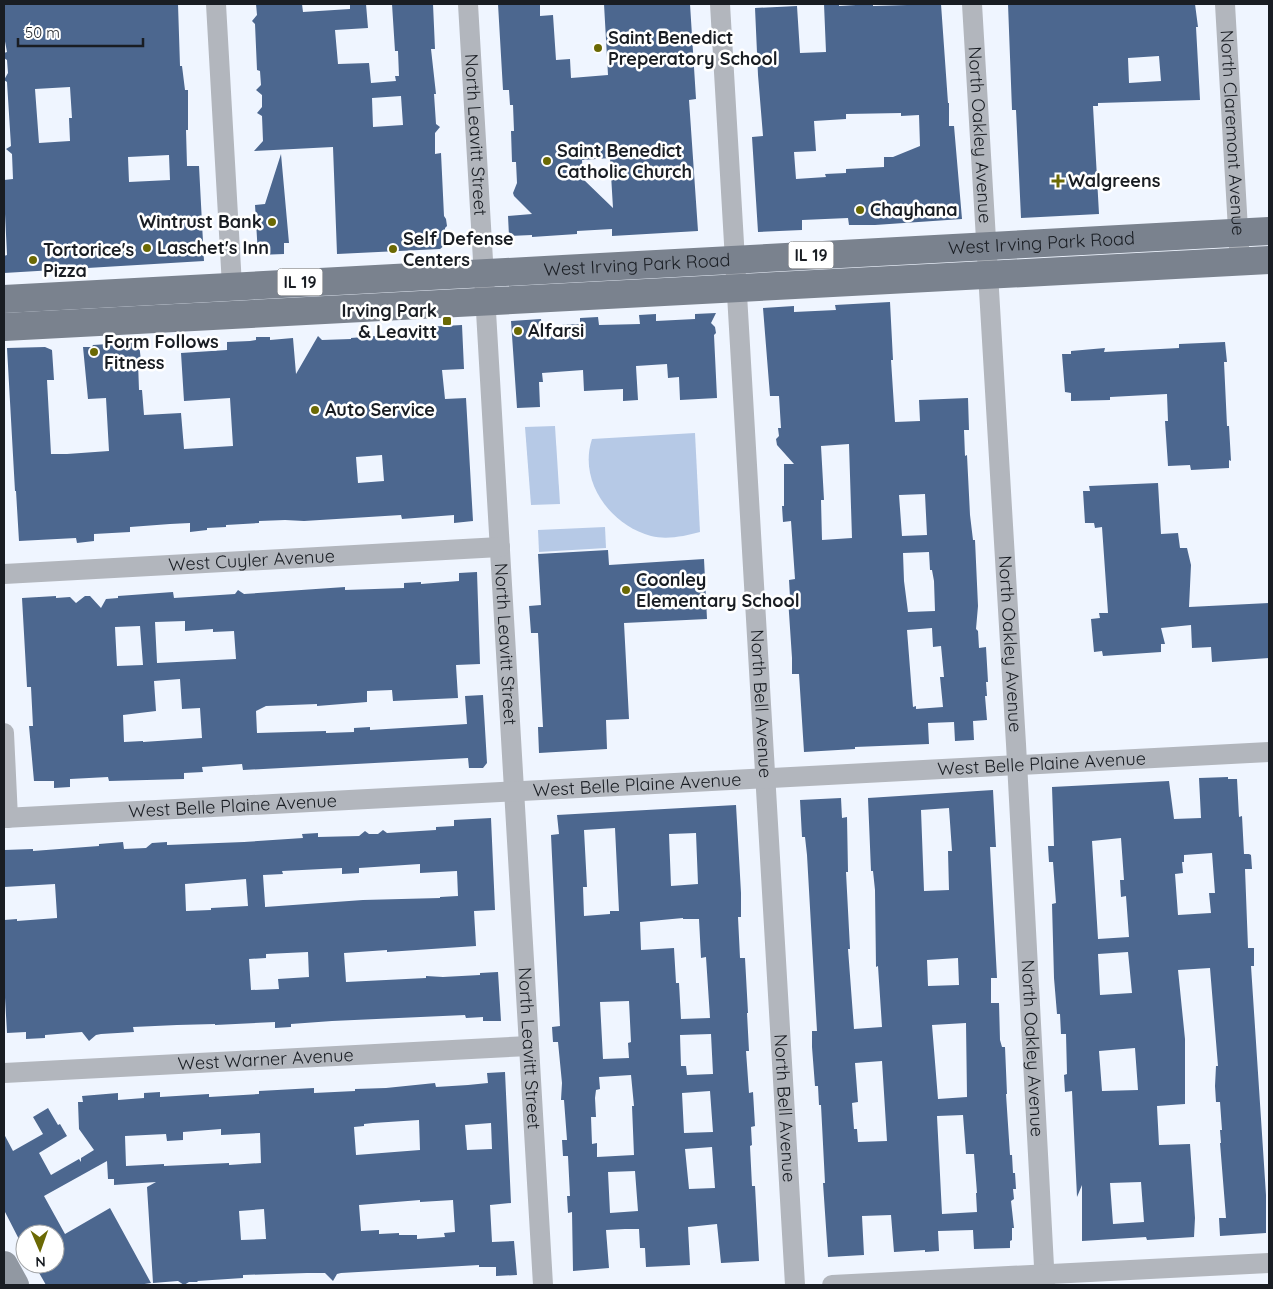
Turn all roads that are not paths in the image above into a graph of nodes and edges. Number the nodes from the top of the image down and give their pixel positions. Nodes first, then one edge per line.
1 (216, 4) edge
2 (468, 4) edge
3 (720, 4) edge
4 (972, 4) edge
5 (1225, 4) edge
6 (1269, 231) edge
7 (1239, 233) junction
8 (986, 246) junction
9 (734, 259) junction
10 (1269, 260) edge
11 (1240, 261) junction
12 (483, 272) junction
13 (988, 275) junction
14 (232, 286) junction
15 (736, 288) junction
16 (4, 299) edge
17 (485, 301) junction
18 (4, 326) edge
19 (500, 547) junction
20 (4, 574) edge
21 (4, 733) edge
22 (1269, 752) edge
23 (1018, 765) junction
24 (765, 778) junction
25 (514, 791) junction
26 (6, 818) edge
27 (529, 1046) junction
28 (4, 1073) edge
29 (1269, 1263) edge
30 (4, 1265) edge
31 (1045, 1280) edge
32 (15, 1285) edge
33 (543, 1285) edge
34 (795, 1285) edge
35 (832, 1285) edge

1 - 14 street
2 - 12 street, North Leavitt Street
3 - 9 street, North Bell Avenue
4 - 8 street, North Oakley Avenue
5 - 7 street, North Claremont Avenue
6 - 7 main road, West Irving Park Road / IL 19
7 - 8 main road, West Irving Park Road / IL 19
7 - 11 street, North Claremont Avenue
8 - 9 main road, West Irving Park Road / IL 19
8 - 13 street, North Oakley Avenue
9 - 12 main road, West Irving Park Road / IL 19
9 - 15 street, North Bell Avenue
10 - 11 main road, West Irving Park Road / IL 19
11 - 13 main road, West Irving Park Road / IL 19
12 - 14 main road, West Irving Park Road / IL 19
12 - 17 street, North Leavitt Street
13 - 15 main road, West Irving Park Road / IL 19
13 - 23 street, North Oakley Avenue
14 - 16 main road, West Irving Park Road / IL 19
15 - 17 main road, West Irving Park Road / IL 19
15 - 24 street, North Bell Avenue
17 - 18 main road, West Irving Park Road / IL 19
17 - 19 street, North Leavitt Street
19 - 20 street, West Cuyler Avenue
19 - 25 street, North Leavitt Street
21 - 26 street
22 - 23 street, West Belle Plaine Avenue
23 - 24 street, West Belle Plaine Avenue
23 - 31 street, North Oakley Avenue
24 - 25 street, West Belle Plaine Avenue
24 - 34 street, North Bell Avenue
25 - 26 street, West Belle Plaine Avenue
25 - 27 street, North Leavitt Street
27 - 28 street, West Warner Avenue
27 - 33 street, North Leavitt Street
29 - 31 street
30 - 32 main road
31 - 35 street

